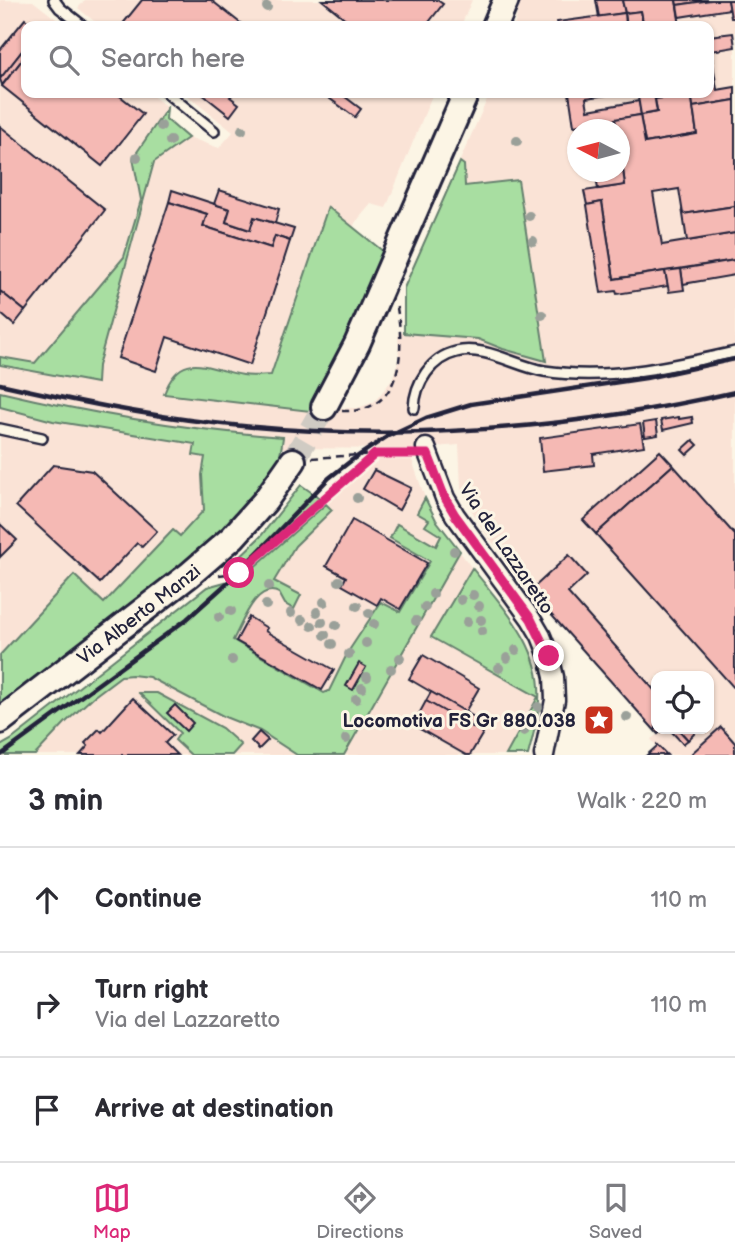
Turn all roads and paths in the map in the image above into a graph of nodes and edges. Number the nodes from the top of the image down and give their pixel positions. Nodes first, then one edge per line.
1 (54, 0) edge
2 (498, 0) edge
3 (506, 0) edge
4 (77, 21) edge
5 (495, 21) edge
6 (496, 21) edge
7 (173, 98) edge
8 (464, 98) edge
9 (214, 131) dead end
10 (393, 297) dead end
11 (735, 352) edge
12 (414, 408) dead end
13 (331, 409) joint
14 (0, 429) edge
15 (42, 438) dead end
16 (427, 451) joint
17 (375, 454) junction
18 (302, 459) joint
19 (215, 575) dead end
20 (0, 721) edge
21 (544, 755) edge

1 - 4 lane
2 - 5 main road
3 - 6 main road
7 - 9 lane
8 - 13 main road
10 - 13 path
11 - 12 lane
14 - 15 lane
16 - 17 path
16 - 21 street, Via del Lazzaretto
17 - 18 path
17 - 19 path
18 - 20 main road, Via Alberto Manzi

